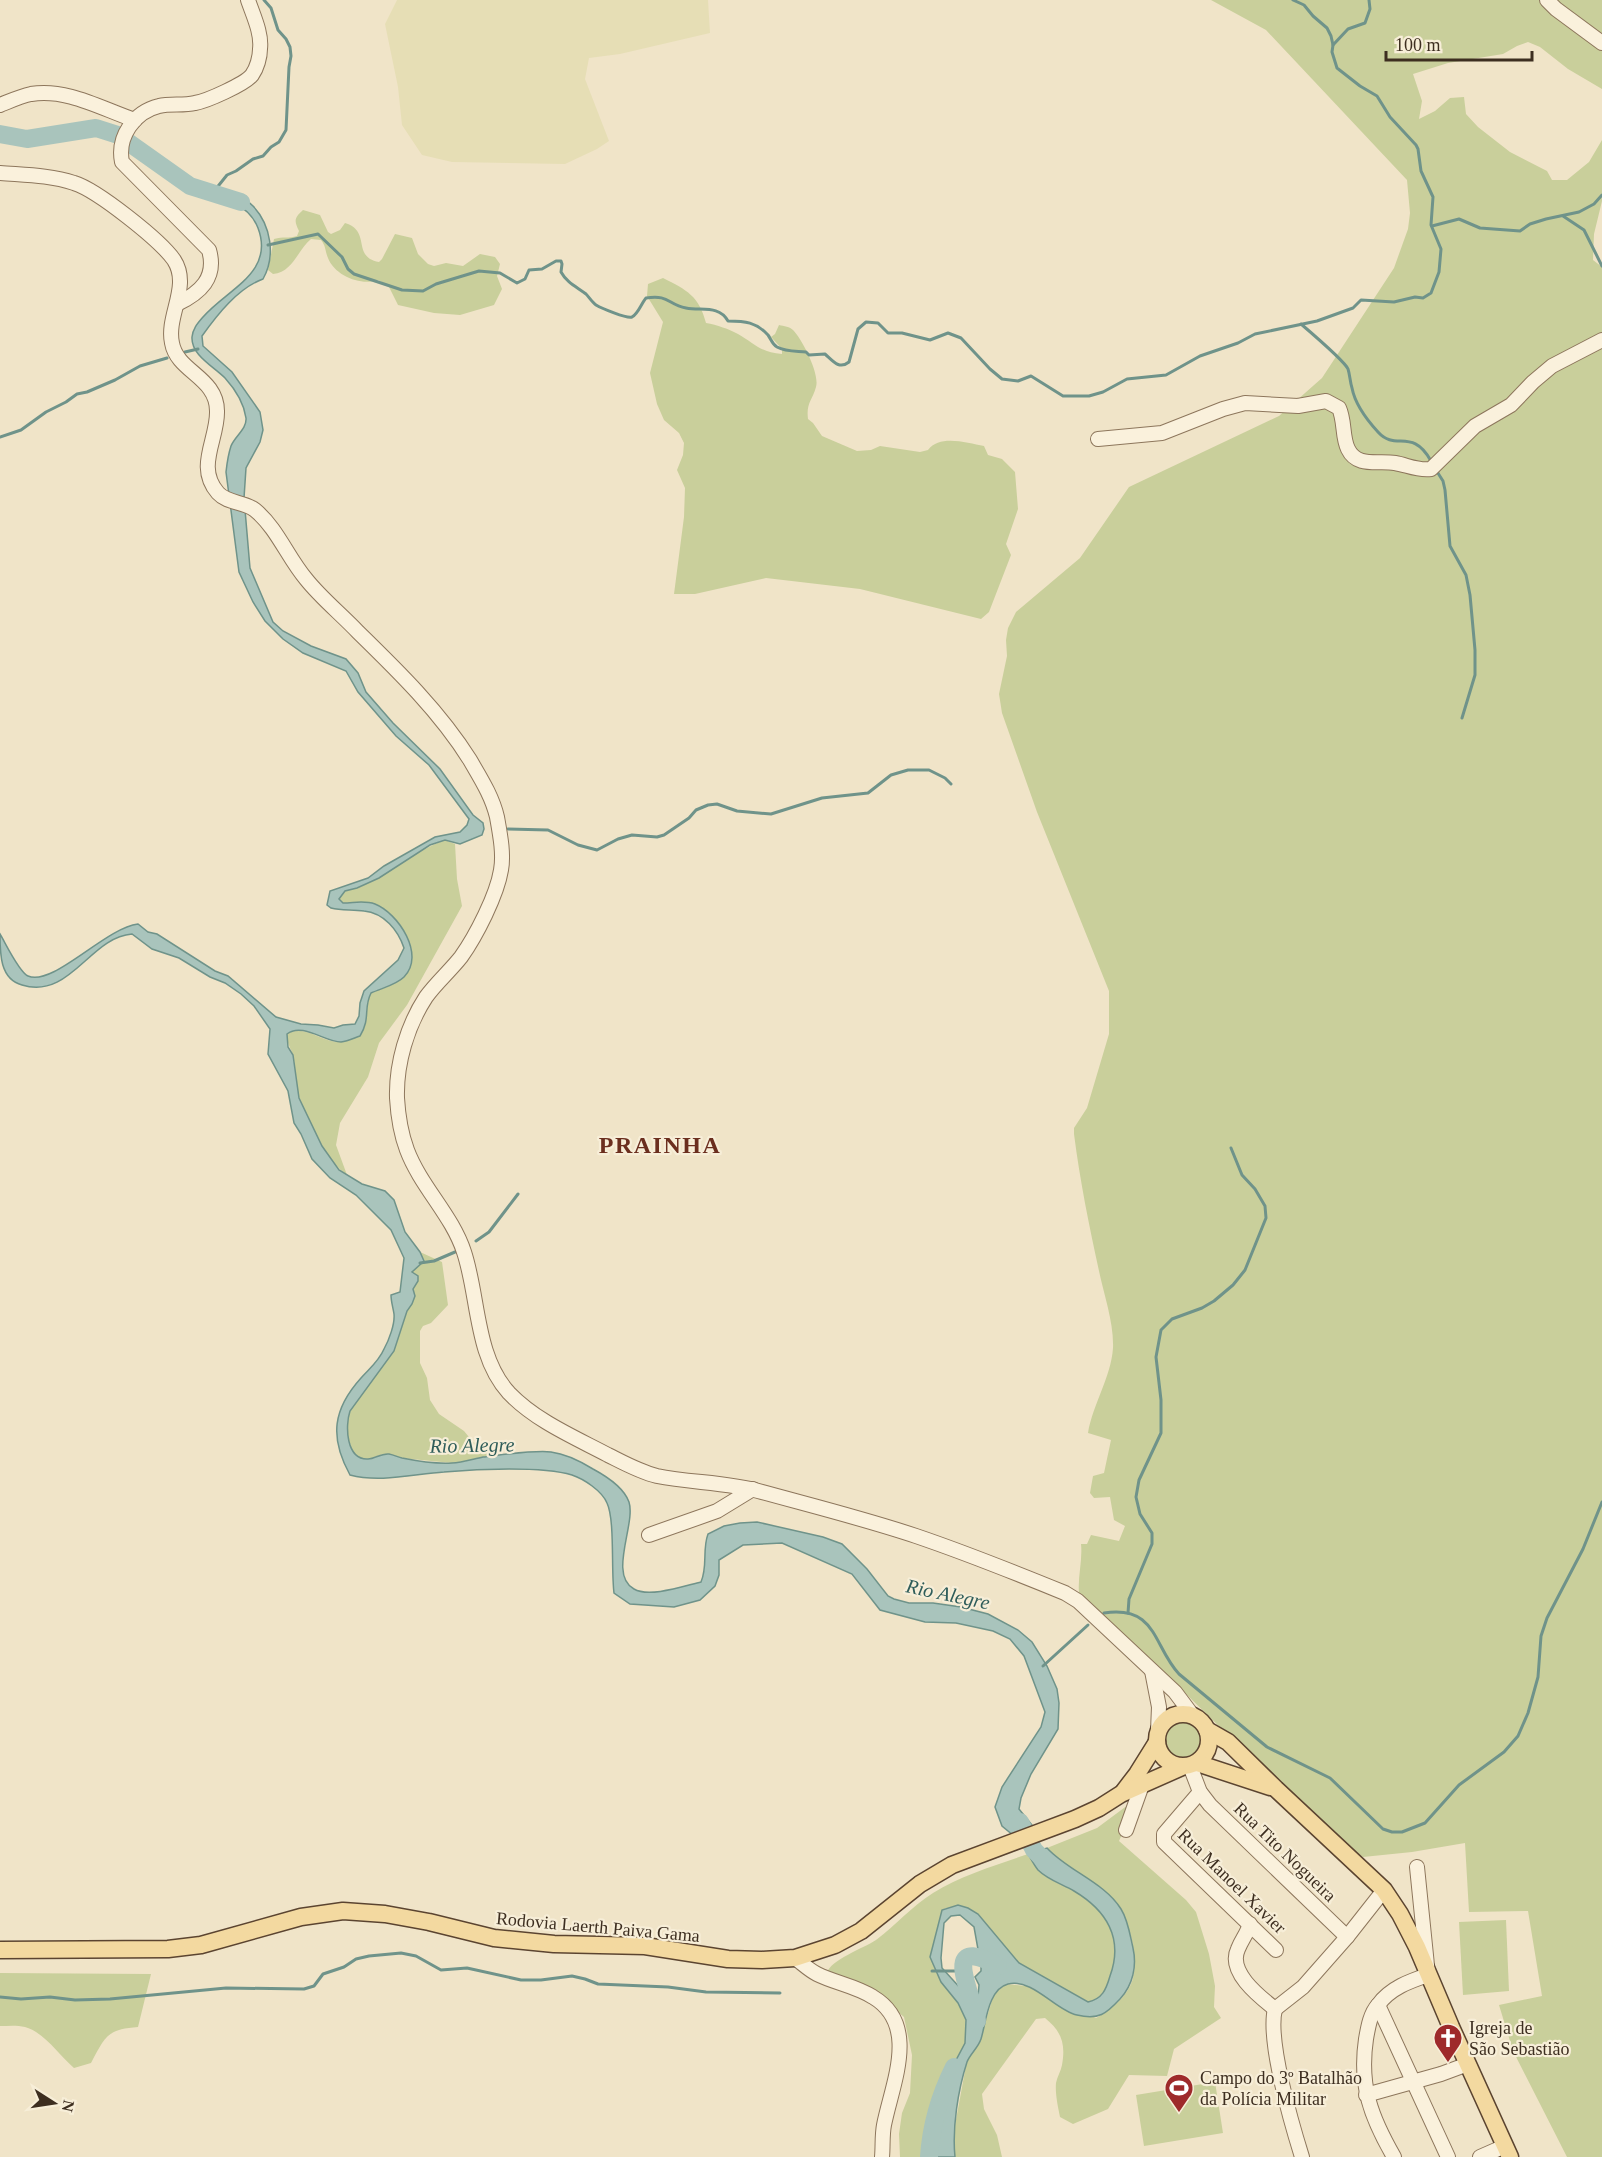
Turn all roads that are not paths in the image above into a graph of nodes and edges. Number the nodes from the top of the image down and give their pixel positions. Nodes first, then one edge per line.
1 (248, 0) edge
2 (1547, 0) edge
3 (1602, 43) edge
4 (0, 105) edge
5 (131, 125) junction
6 (0, 173) edge
7 (177, 304) junction
8 (1602, 340) edge
9 (1098, 439) dead end
10 (753, 1489) junction
11 (649, 1535) dead end
12 (1152, 1671) junction
13 (1193, 1716) junction
14 (1207, 1730) junction
15 (1157, 1736) junction
16 (1190, 1765) junction
17 (1142, 1785) junction
18 (1276, 1789) junction
19 (1200, 1792) junction
20 (1121, 1794) junction
21 (1126, 1830) dead end
22 (1417, 1867) dead end
23 (1384, 1890) junction
24 (1250, 1924) junction
25 (1347, 1937) junction
26 (0, 1950) edge
27 (1276, 1950) dead end
28 (795, 1958) junction
29 (1428, 1975) junction
30 (1377, 2005) junction
31 (1275, 2009) junction
32 (1468, 2064) junction
33 (1413, 2082) junction
34 (1366, 2095) junction
35 (1507, 2152) edge
36 (882, 2157) edge
37 (1302, 2157) edge
38 (1394, 2157) edge
39 (1448, 2157) edge
40 (1480, 2157) edge

1 - 5 street
2 - 3 street
4 - 5 street
5 - 7 street
6 - 7 street
7 - 10 street
8 - 9 street
10 - 11 street
10 - 12 street
12 - 13 street
12 - 15 street
13 - 14 main road
13 - 15 main road
14 - 16 main road
14 - 18 main road
15 - 16 main road
15 - 20 main road, Rodovia Laerth Paiva Gama
16 - 17 main road, Rodovia Laerth Paiva Gama
16 - 18 main road
16 - 19 street
17 - 20 main road, Rodovia Laerth Paiva Gama
17 - 21 street
18 - 23 main road
19 - 24 street, Rua Manoel Xavier
19 - 25 street, Rua Tito Nogueira
20 - 28 main road, Rodovia Laerth Paiva Gama
22 - 29 street
23 - 25 street
23 - 29 main road
24 - 27 street, Rua Manoel Xavier
24 - 31 street
25 - 31 street
26 - 28 main road, Rodovia Laerth Paiva Gama
28 - 36 street
29 - 30 street
29 - 32 main road
30 - 33 street
30 - 34 street
31 - 37 street
32 - 33 street
32 - 35 main road
33 - 34 street
33 - 39 street
34 - 38 street
35 - 40 street

